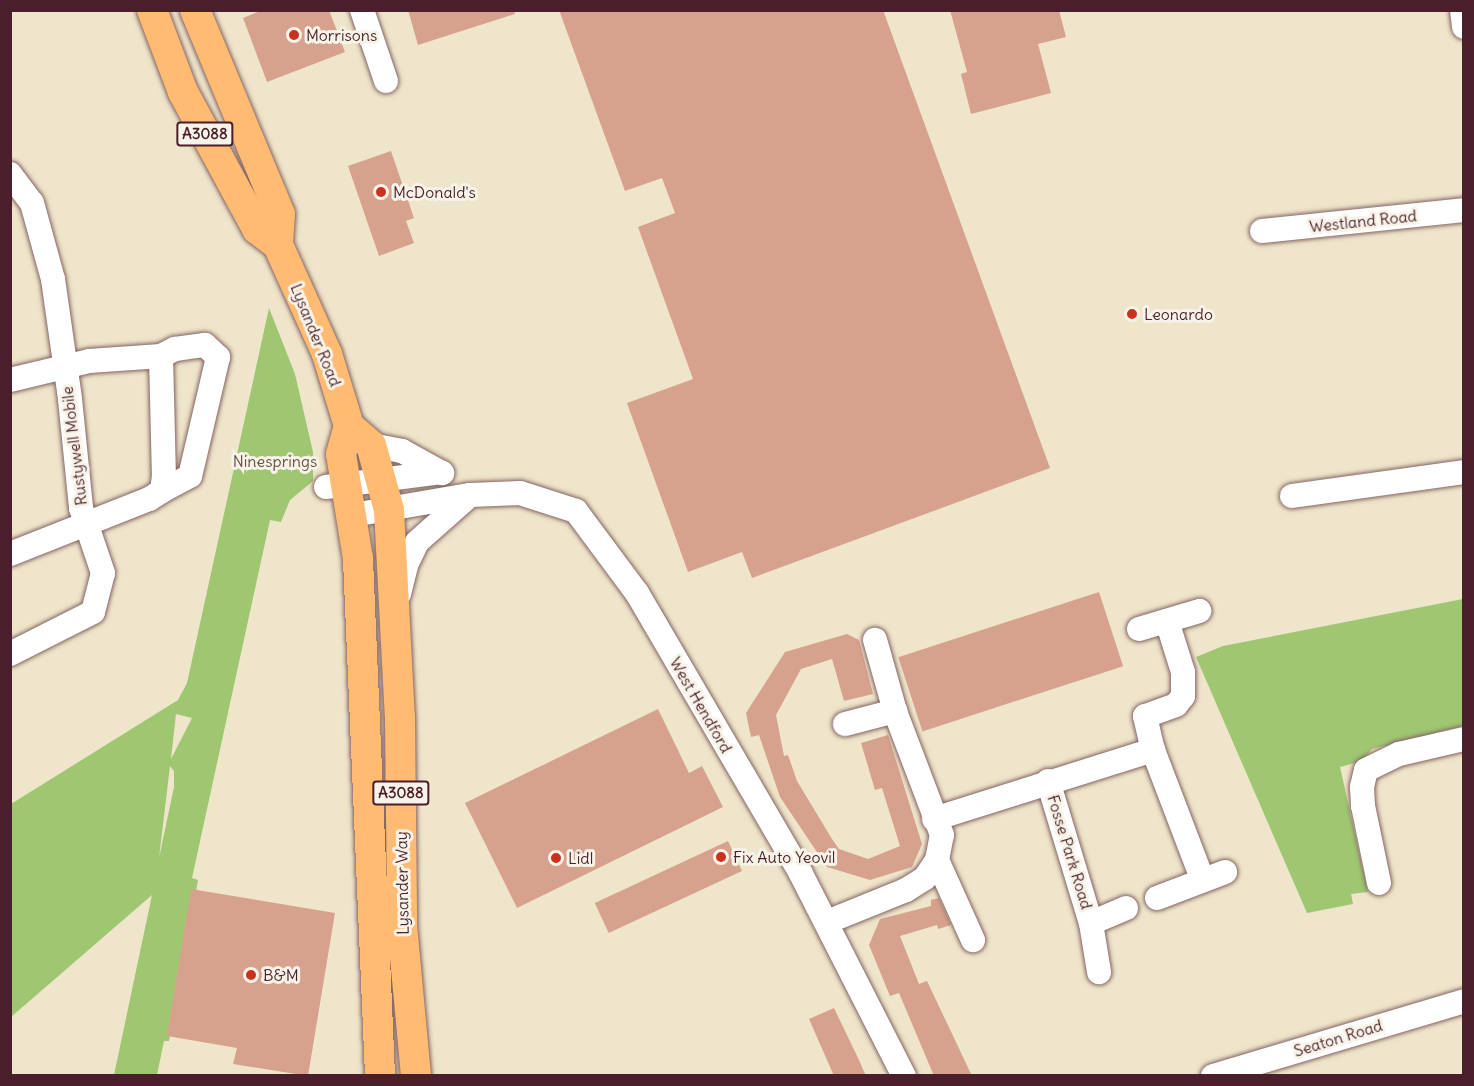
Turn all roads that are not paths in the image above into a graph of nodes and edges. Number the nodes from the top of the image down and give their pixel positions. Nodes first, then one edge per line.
1 (152, 10) edge
2 (195, 10) edge
3 (362, 10) edge
4 (1462, 10) edge
5 (1464, 27) edge
6 (386, 81) dead end
7 (10, 174) edge
8 (1464, 210) edge
9 (1262, 231) dead end
10 (278, 245) junction
11 (161, 356) junction
12 (64, 366) junction
13 (10, 380) edge
14 (360, 436) junction
15 (441, 472) junction
16 (1464, 472) edge
17 (382, 480) junction
18 (337, 486) junction
19 (162, 491) junction
20 (470, 495) junction
21 (1292, 496) dead end
22 (389, 510) junction
23 (353, 515) junction
24 (86, 525) junction
25 (10, 554) edge
26 (1199, 611) dead end
27 (394, 613) junction
28 (1167, 621) junction
29 (1139, 629) dead end
30 (875, 640) dead end
31 (10, 654) edge
32 (895, 711) junction
33 (845, 724) dead end
34 (1464, 739) edge
35 (1153, 750) junction
36 (1048, 781) junction
37 (934, 819) junction
38 (937, 860) junction
39 (1379, 883) dead end
40 (1157, 898) dead end
41 (1126, 908) dead end
42 (827, 922) junction
43 (1091, 923) junction
44 (973, 940) dead end
45 (1100, 972) dead end
46 (1464, 1001) edge
47 (380, 1076) edge
48 (416, 1076) edge
49 (904, 1076) edge
50 (1214, 1076) edge

1 - 10 main road, Lysander Road / A3088
2 - 10 main road, Lysander Road / A3088
3 - 6 street
4 - 5 street
7 - 12 street, Rustywell Mobile
8 - 9 street, Westland Road
10 - 14 main road, Lysander Road / A3088
11 - 12 street, Rustywell Mobile
11 - 19 street
11 - 19 street, Rustywell Mobile
12 - 13 street, Rustywell Mobile
12 - 24 street, Rustywell Mobile
14 - 15 street
14 - 17 main road, Lysander Road / A3088
14 - 18 main road, A3088
15 - 17 street
15 - 20 street
16 - 21 street
17 - 18 street
17 - 22 main road, Lysander Road / A3088
18 - 23 main road, A3088
19 - 24 street, Rustywell Mobile
20 - 22 street, West Hendford
20 - 27 street
20 - 42 street, West Hendford
22 - 23 street, West Hendford
22 - 27 main road, Lysander Way / A3088
23 - 47 main road, Lysander Way / A3088
24 - 25 street, Rustywell Mobile
24 - 31 street, Rustywell Mobile
26 - 28 street
27 - 48 main road, Lysander Way / A3088
28 - 29 street
28 - 35 street
30 - 32 street
32 - 33 street
32 - 37 street
34 - 39 street
35 - 36 street, Fosse Park Road
35 - 40 street
36 - 37 street, Fosse Park Road
36 - 43 street, Fosse Park Road
37 - 38 street
38 - 42 street
38 - 44 street
41 - 43 street, Fosse Park Road
42 - 49 street, West Hendford
43 - 45 street, Fosse Park Road
46 - 50 street, Seaton Road

